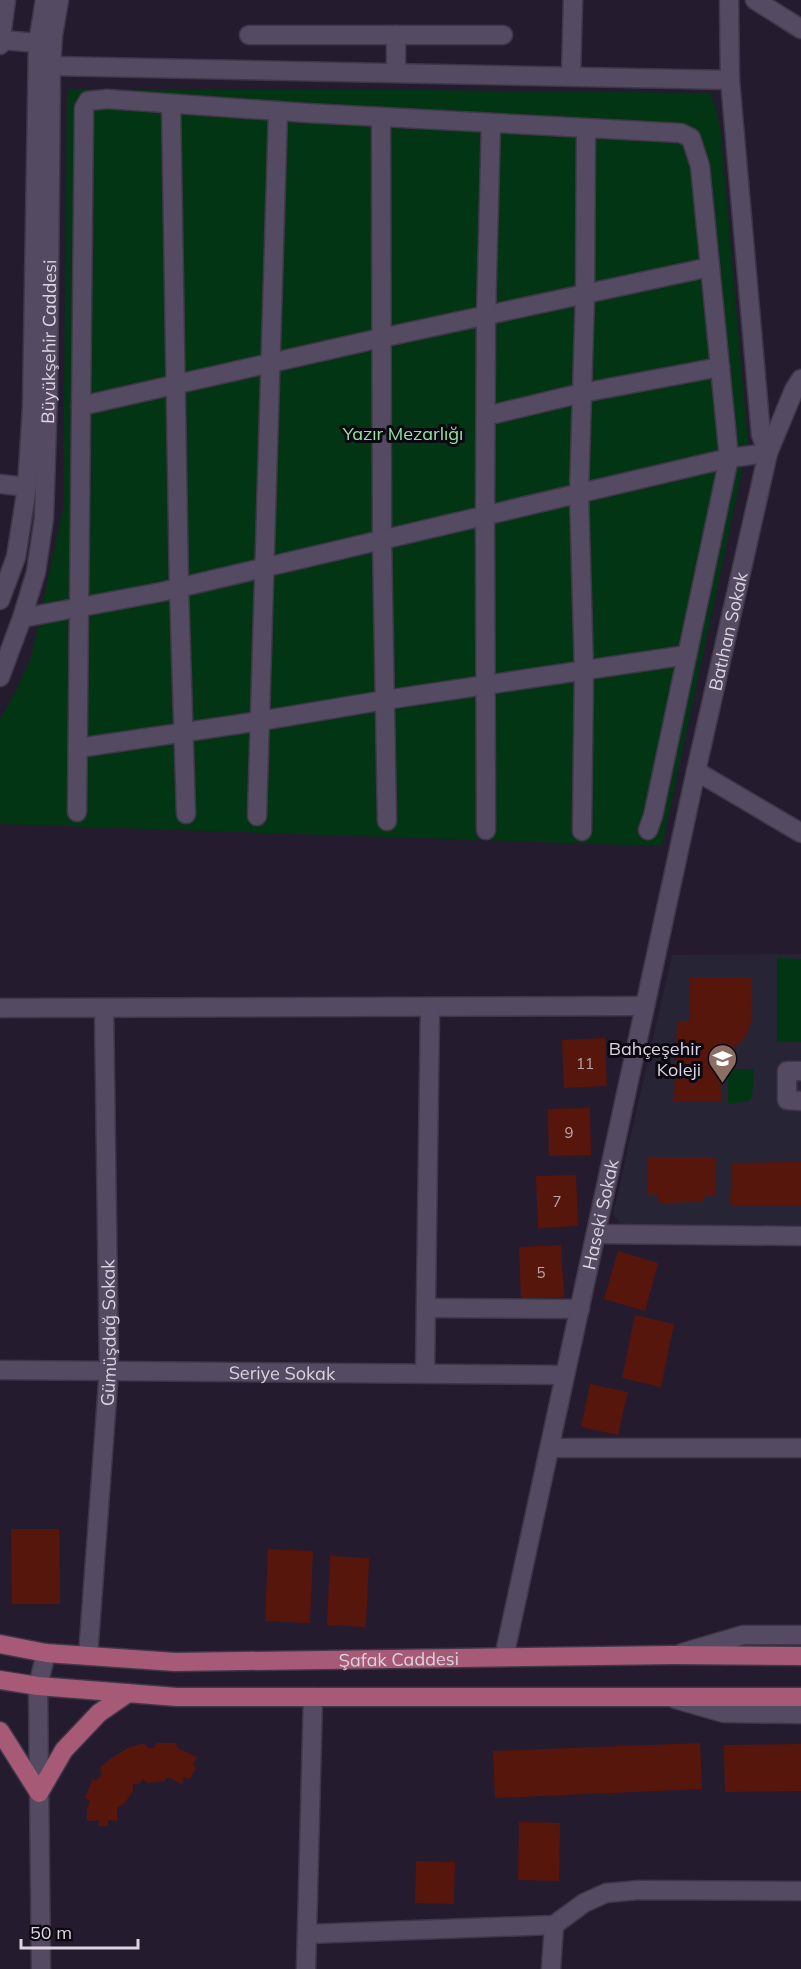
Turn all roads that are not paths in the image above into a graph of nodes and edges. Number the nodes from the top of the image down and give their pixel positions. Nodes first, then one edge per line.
1 (6, 0) edge
2 (45, 0) edge
3 (59, 0) edge
4 (573, 0) edge
5 (729, 0) edge
6 (755, 0) edge
7 (801, 29) edge
8 (249, 35) dead end
9 (396, 35) junction
10 (503, 35) dead end
11 (1, 43) edge
12 (38, 43) junction
13 (51, 66) junction
14 (396, 73) junction
15 (571, 76) junction
16 (730, 80) junction
17 (171, 104) junction
18 (278, 111) junction
19 (381, 117) junction
20 (492, 123) junction
21 (586, 128) junction
22 (710, 267) junction
23 (585, 295) junction
24 (486, 316) junction
25 (381, 338) junction
26 (269, 365) junction
27 (720, 367) junction
28 (801, 379) edge
29 (176, 386) junction
30 (582, 393) junction
31 (81, 406) junction
32 (486, 416) junction
33 (768, 453) junction
34 (729, 458) junction
35 (0, 484) edge
36 (27, 487) junction
37 (579, 493) junction
38 (485, 516) junction
39 (382, 540) junction
40 (265, 568) junction
41 (179, 588) junction
42 (0, 600) edge
43 (79, 607) junction
44 (22, 618) junction
45 (687, 655) junction
46 (584, 671) junction
47 (0, 677) edge
48 (486, 686) junction
49 (385, 700) junction
50 (260, 722) junction
51 (184, 733) junction
52 (78, 748) junction
53 (696, 771) junction
54 (77, 812) dead end
55 (186, 814) dead end
56 (257, 816) dead end
57 (387, 821) dead end
58 (486, 830) dead end
59 (648, 830) dead end
60 (582, 831) dead end
61 (801, 833) edge
62 (645, 1006) junction
63 (430, 1007) junction
64 (0, 1008) edge
65 (104, 1008) junction
66 (801, 1071) edge
67 (801, 1101) edge
68 (596, 1234) junction
69 (801, 1236) edge
70 (426, 1308) junction
71 (580, 1309) junction
72 (0, 1370) edge
73 (109, 1370) junction
74 (425, 1373) junction
75 (565, 1375) junction
76 (550, 1448) junction
77 (801, 1448) edge
78 (801, 1635) edge
79 (0, 1644) edge
80 (46, 1653) junction
81 (673, 1655) junction
82 (88, 1656) junction
83 (801, 1656) edge
84 (504, 1657) junction
85 (0, 1680) edge
86 (38, 1686) junction
87 (128, 1693) junction
88 (313, 1697) junction
89 (668, 1697) junction
90 (801, 1697) edge
91 (801, 1714) edge
92 (0, 1731) edge
93 (39, 1793) junction
94 (801, 1891) edge
95 (554, 1925) junction
96 (307, 1934) junction
97 (41, 1969) edge
98 (306, 1969) edge
99 (551, 1969) edge

1 - 11 street
2 - 12 street, Büyükşehir Caddesi
3 - 13 street, Büyükşehir Caddesi
4 - 15 street
5 - 16 street
6 - 7 street
8 - 9 street
9 - 10 street
9 - 14 street
11 - 12 street
12 - 36 street, Büyükşehir Caddesi
13 - 14 street
13 - 44 street, Büyükşehir Caddesi
14 - 15 street
15 - 16 street
16 - 33 street
17 - 18 street
17 - 29 street
17 - 31 street
18 - 19 street
18 - 26 street
19 - 20 street
19 - 25 street
20 - 21 street
20 - 24 street
21 - 22 street
21 - 23 street
22 - 23 street
22 - 27 street
23 - 24 street
23 - 30 street
24 - 25 street
24 - 32 street
25 - 26 street
25 - 39 street
26 - 29 street
26 - 40 street
27 - 30 street
27 - 34 street
28 - 33 street, Batıhan Sokak
29 - 31 street
29 - 41 street
30 - 32 street
30 - 37 street
31 - 43 street
32 - 38 street
33 - 34 street
33 - 53 street, Batıhan Sokak
34 - 37 street
34 - 45 street
35 - 36 street
36 - 42 street, Büyükşehir Caddesi
37 - 38 street
37 - 46 street
38 - 39 street
38 - 48 street
39 - 40 street
39 - 49 street
40 - 41 street
40 - 50 street
41 - 43 street
41 - 51 street
43 - 44 street
43 - 52 street
44 - 47 street, Büyükşehir Caddesi
45 - 46 street
45 - 59 street
46 - 48 street
46 - 60 street
48 - 49 street
48 - 58 street
49 - 50 street
49 - 57 street
50 - 51 street
50 - 56 street
51 - 52 street
51 - 55 street
52 - 54 street
53 - 61 street
53 - 62 street, Haseki Sokak
62 - 63 street
62 - 68 street, Haseki Sokak
63 - 65 street
63 - 70 street
64 - 65 street
65 - 73 street, Gümüşdağ Sokak
66 - 67 street
68 - 69 street
68 - 71 street, Haseki Sokak
70 - 71 street
70 - 74 street
71 - 75 street, Haseki Sokak
72 - 73 street, Seriye Sokak
73 - 74 street, Seriye Sokak
73 - 82 street, Gümüşdağ Sokak
74 - 75 street, Seriye Sokak
75 - 76 street, Haseki Sokak
76 - 77 street
76 - 84 street, Haseki Sokak
78 - 81 street
79 - 80 main road, Şafak Caddesi
80 - 82 main road, Şafak Caddesi
80 - 86 street
81 - 83 main road, Şafak Caddesi
81 - 84 main road, Şafak Caddesi
82 - 84 main road, Şafak Caddesi
85 - 86 main road, Şafak Caddesi
86 - 87 main road, Şafak Caddesi
86 - 93 street
87 - 88 main road, Şafak Caddesi
87 - 93 main road
88 - 89 main road, Şafak Caddesi
88 - 96 street
89 - 90 main road, Şafak Caddesi
89 - 91 street
92 - 93 main road
93 - 97 street
94 - 95 street
95 - 96 street
95 - 99 street
96 - 98 street

